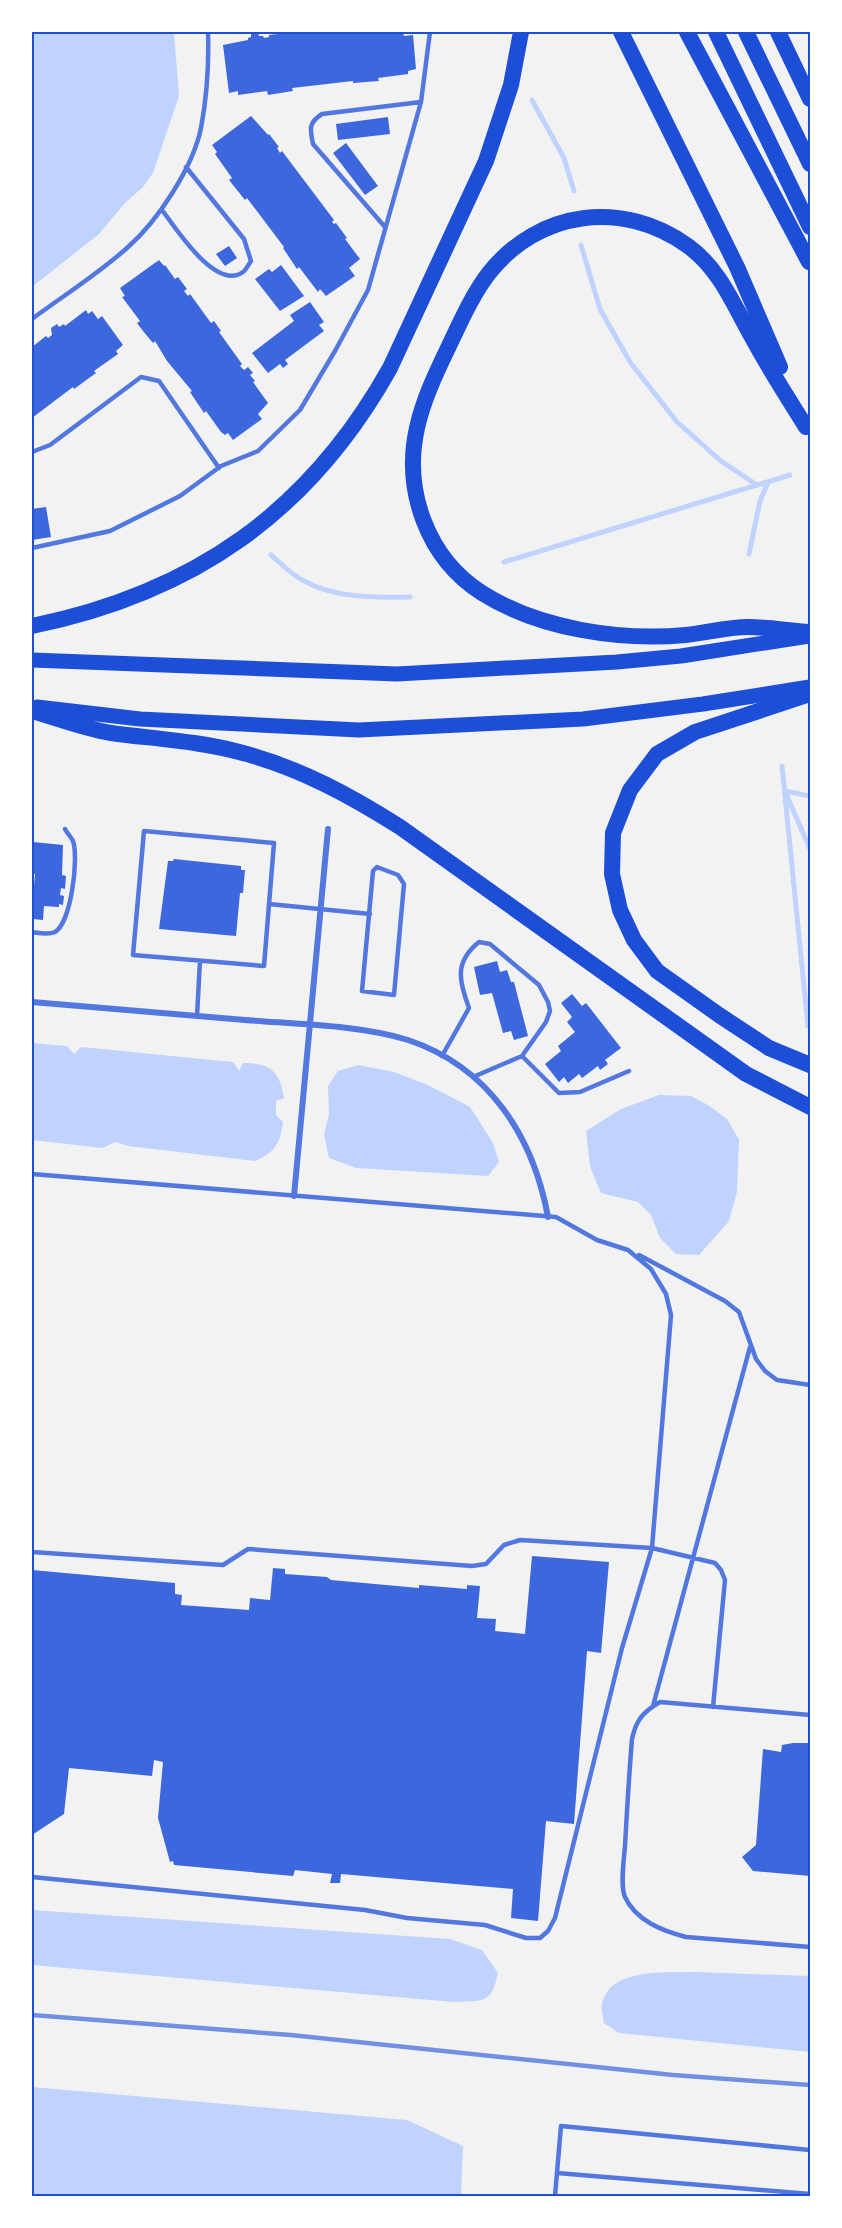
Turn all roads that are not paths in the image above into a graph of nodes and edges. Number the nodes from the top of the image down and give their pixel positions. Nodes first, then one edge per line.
1 (208, 32) edge
2 (430, 32) edge
3 (521, 32) edge
4 (621, 32) edge
5 (687, 32) edge
6 (699, 32) edge
7 (716, 32) edge
8 (746, 32) edge
9 (778, 32) edge
10 (810, 99) edge
11 (421, 102) junction
12 (810, 164) edge
13 (186, 167) junction
14 (162, 210) junction
15 (385, 227) junction
16 (810, 227) edge
17 (810, 264) edge
18 (32, 319) edge
19 (808, 432) edge
20 (32, 452) edge
21 (219, 468) junction
22 (32, 548) edge
23 (32, 626) edge
24 (810, 634) edge
25 (32, 660) edge
26 (810, 687) edge
27 (810, 694) edge
28 (32, 709) edge
29 (65, 829) dead end
30 (328, 829) dead end
31 (269, 904) junction
32 (320, 908) junction
33 (370, 914) junction
34 (32, 932) edge
35 (200, 960) junction
36 (32, 1002) edge
37 (197, 1016) junction
38 (308, 1026) junction
39 (442, 1056) junction
40 (522, 1056) junction
41 (810, 1065) edge
42 (629, 1071) dead end
43 (473, 1077) junction
44 (810, 1107) edge
45 (32, 1174) edge
46 (294, 1196) junction
47 (548, 1217) junction
48 (628, 1250) junction
49 (750, 1347) junction
50 (810, 1385) edge
51 (652, 1548) junction
52 (32, 1552) edge
53 (693, 1558) junction
54 (653, 1706) junction
55 (713, 1707) junction
56 (810, 1715) edge
57 (32, 1877) edge
58 (810, 1947) edge
59 (810, 2150) edge
60 (557, 2173) junction
61 (758, 2190) junction
62 (810, 2194) edge
63 (555, 2196) edge
64 (758, 2196) edge

1 - 13 lane
2 - 11 lane
3 - 23 highway
4 - 19 highway
5 - 17 highway
6 - 17 highway
7 - 16 highway
8 - 12 highway
9 - 10 highway
11 - 15 lane
11 - 15 lane
13 - 14 lane
13 - 14 lane
14 - 18 lane
15 - 21 lane
19 - 24 highway
20 - 21 lane
21 - 22 lane
24 - 25 main road
26 - 28 main road
27 - 41 highway
28 - 44 highway
29 - 34 lane
30 - 32 street
31 - 32 lane
31 - 35 lane
31 - 35 lane
32 - 33 lane
32 - 38 street
33 - 33 lane
35 - 37 lane
36 - 37 street
37 - 38 street
38 - 39 street
38 - 46 street
39 - 40 lane
39 - 43 street
40 - 42 lane
40 - 43 lane
43 - 47 street
45 - 46 lane
46 - 47 lane
47 - 48 lane
48 - 49 lane
48 - 51 lane
49 - 50 lane
49 - 53 lane
51 - 52 lane
51 - 53 lane
51 - 57 lane
53 - 54 lane
53 - 55 lane
54 - 55 lane
54 - 58 lane
55 - 56 lane
59 - 60 lane
60 - 61 lane
60 - 63 lane
61 - 62 lane
61 - 64 lane

